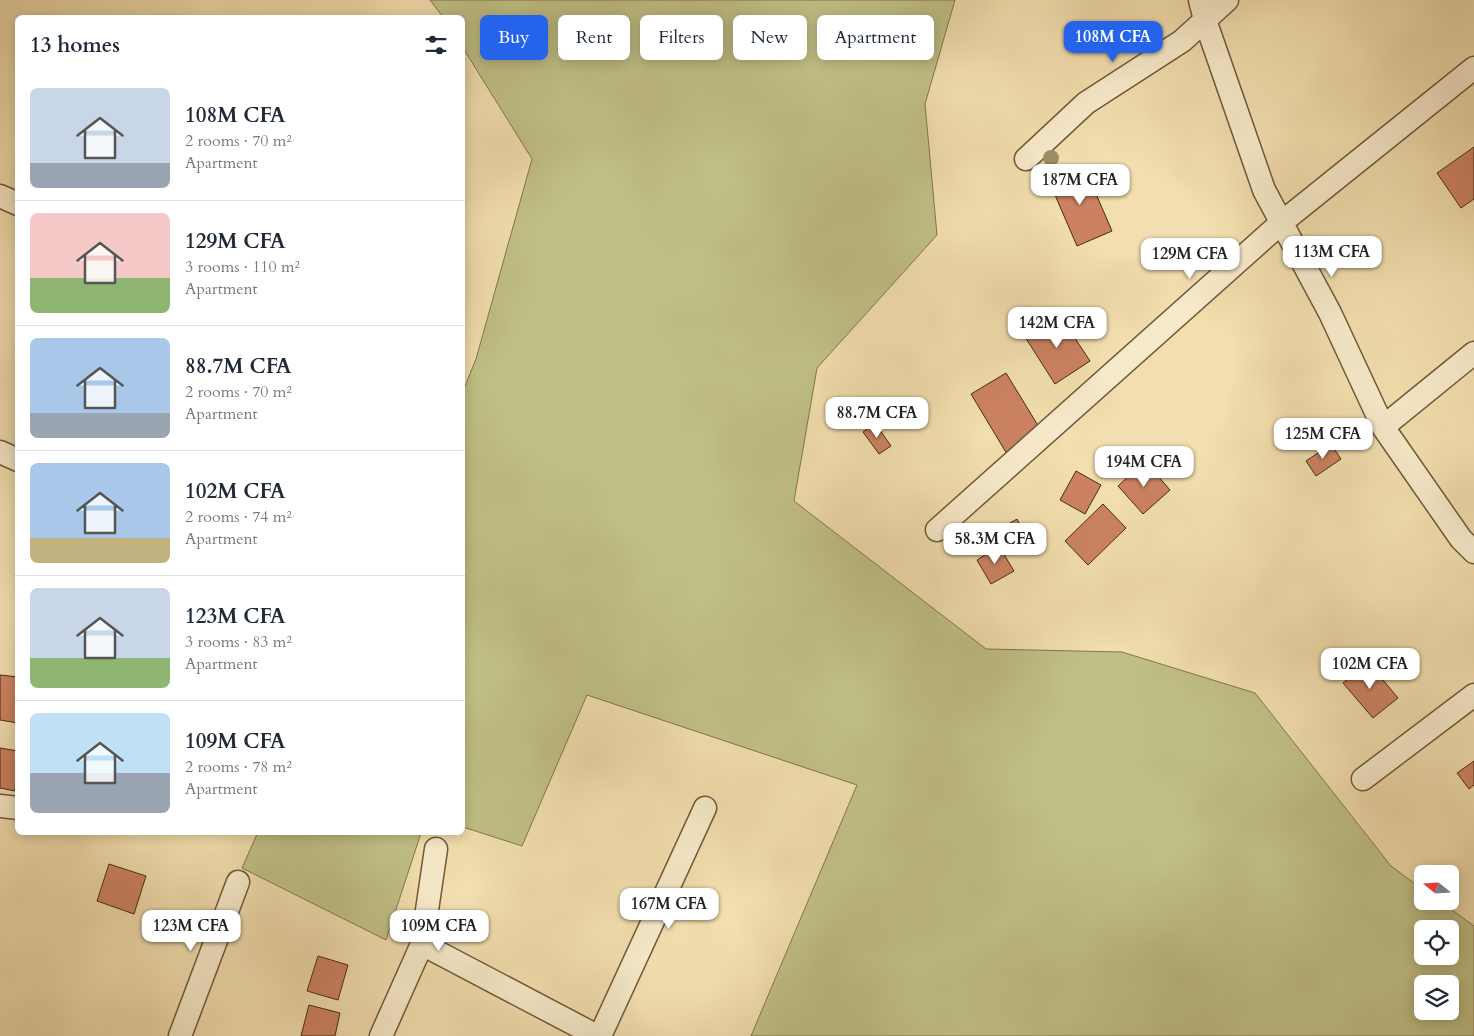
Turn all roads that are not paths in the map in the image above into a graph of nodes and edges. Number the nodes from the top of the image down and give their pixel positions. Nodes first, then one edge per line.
1 (1228, 0) edge
2 (1202, 10) edge
3 (1474, 68) edge
4 (1026, 160) dead end
5 (0, 196) edge
6 (15, 203) edge
7 (1281, 223) junction
8 (1474, 353) edge
9 (1383, 428) junction
10 (0, 452) edge
11 (15, 459) edge
12 (938, 530) dead end
13 (1470, 539) edge
14 (1474, 694) edge
15 (1363, 778) dead end
16 (0, 806) edge
17 (15, 808) edge
18 (705, 808) dead end
19 (436, 849) dead end
20 (238, 882) dead end
21 (422, 944) junction
22 (180, 1036) edge
23 (381, 1036) edge
24 (598, 1036) edge

1 - 2 street
2 - 4 street
2 - 7 street
3 - 7 street
5 - 6 street
7 - 9 street
7 - 12 street
8 - 9 street
9 - 13 street
10 - 11 street
14 - 15 street
16 - 17 street
18 - 24 street
19 - 21 street
20 - 22 street
21 - 23 street
21 - 24 street

